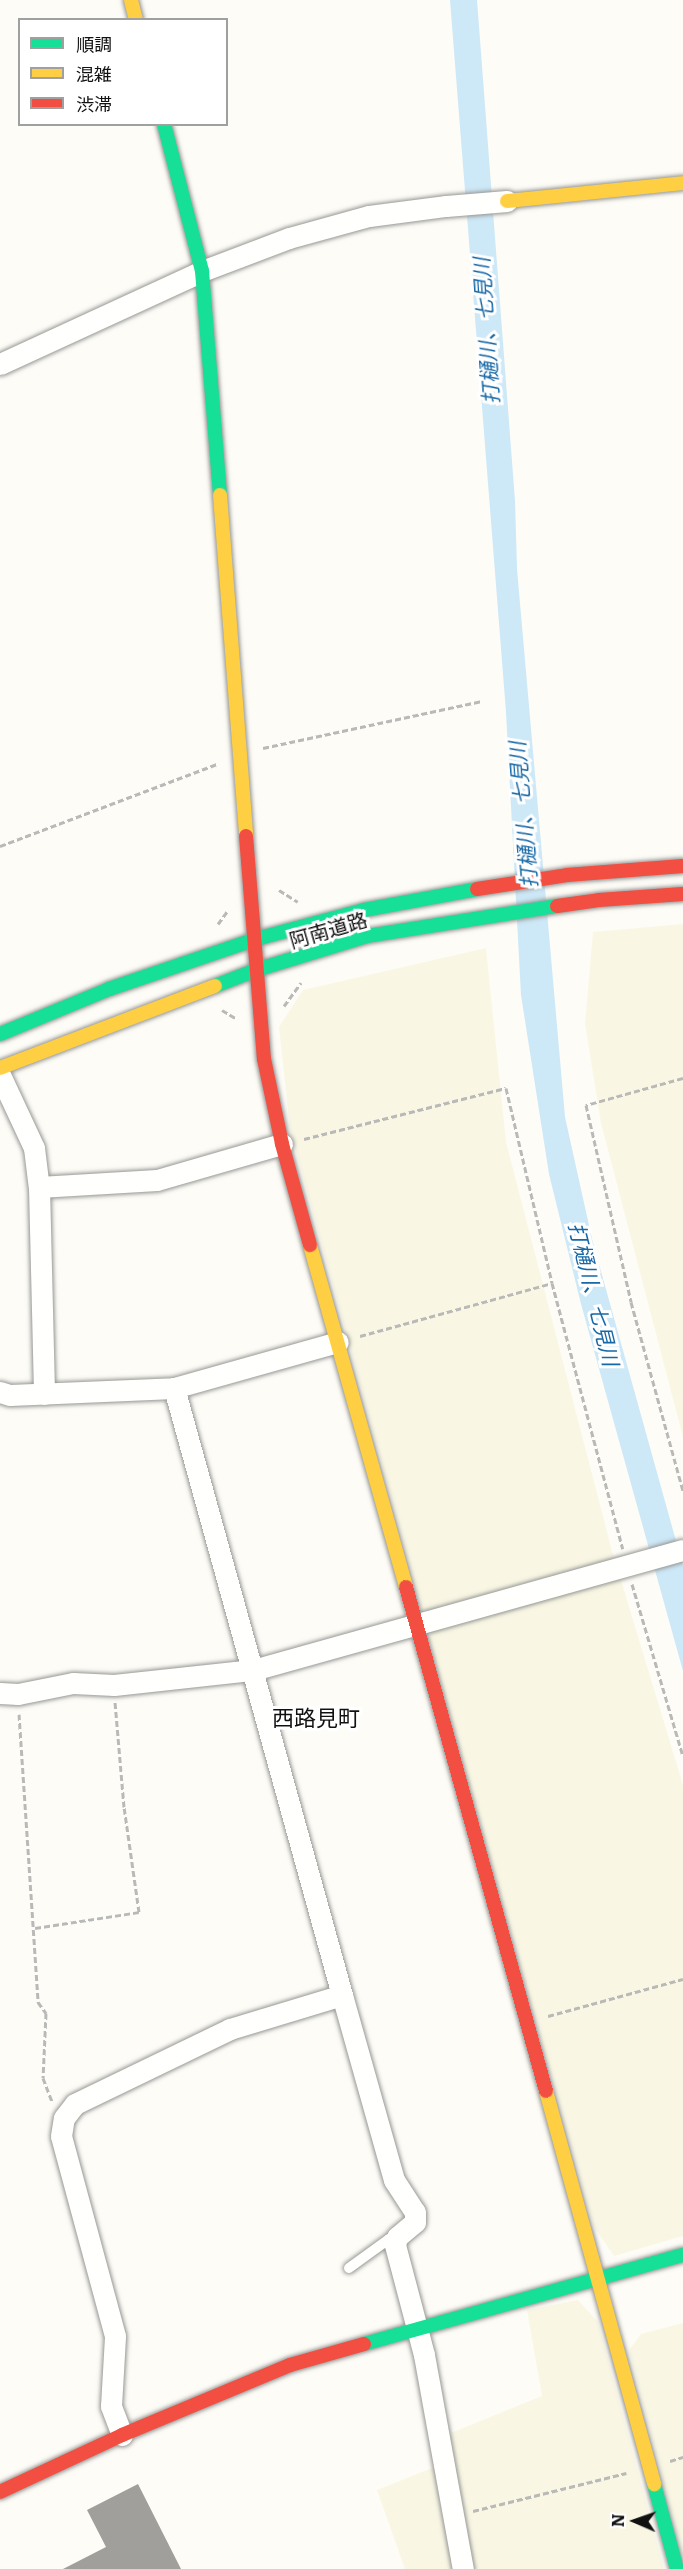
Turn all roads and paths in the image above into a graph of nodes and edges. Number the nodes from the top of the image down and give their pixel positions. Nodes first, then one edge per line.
1 (131, 0) edge
2 (136, 18) edge
3 (165, 126) edge
4 (683, 183) edge
5 (507, 201) joint
6 (202, 271) junction
7 (0, 364) edge
8 (683, 866) edge
9 (683, 894) edge
10 (231, 905) dead end
11 (213, 928) dead end
12 (256, 939) junction
13 (256, 970) junction
14 (306, 979) dead end
15 (284, 1006) dead end
16 (0, 1034) edge
17 (0, 1068) edge
18 (0, 1075) edge
19 (683, 1078) edge
20 (282, 1144) junction
21 (39, 1187) junction
22 (552, 1283) junction
23 (338, 1342) junction
24 (174, 1388) junction
25 (0, 1392) edge
26 (44, 1394) junction
27 (683, 1491) edge
28 (683, 1550) edge
29 (632, 1563) junction
30 (415, 1626) junction
31 (253, 1670) junction
32 (114, 1685) junction
33 (9, 1693) edge
34 (683, 1756) edge
35 (35, 1928) junction
36 (683, 1979) edge
37 (342, 1995) junction
38 (526, 2022) junction
39 (64, 2118) junction
40 (397, 2237) junction
41 (683, 2255) edge
42 (349, 2268) dead end
43 (599, 2280) junction
44 (418, 2328) junction
45 (122, 2435) junction
46 (650, 2466) junction
47 (0, 2492) edge
48 (452, 2517) junction
49 (463, 2569) edge
50 (677, 2569) edge

1 - 2 main road
3 - 6 main road
4 - 5 main road
5 - 6 street
6 - 7 street
6 - 12 main road
8 - 12 main road, 阿南道路
9 - 13 main road, 阿南道路
10 - 11 path
12 - 13 main road
12 - 16 main road, 阿南道路
13 - 17 main road, 阿南道路
13 - 20 main road
14 - 15 path
18 - 21 street
19 - 27 path
20 - 21 street
20 - 22 path
20 - 23 main road
21 - 26 street
22 - 23 path
22 - 29 path
23 - 24 street
23 - 30 main road
24 - 26 street
24 - 31 street
25 - 26 street
28 - 29 street
29 - 30 street
29 - 34 path
30 - 31 street
30 - 38 main road
31 - 32 street
31 - 37 street
32 - 33 street
32 - 35 path
33 - 35 path
35 - 39 path
36 - 38 path
37 - 39 street
37 - 40 street
38 - 43 main road
39 - 45 street
40 - 42 lane
40 - 44 street
41 - 43 main road
43 - 44 main road
43 - 46 main road
44 - 45 main road
44 - 48 street
45 - 47 main road
46 - 48 path
46 - 50 main road
48 - 49 street

